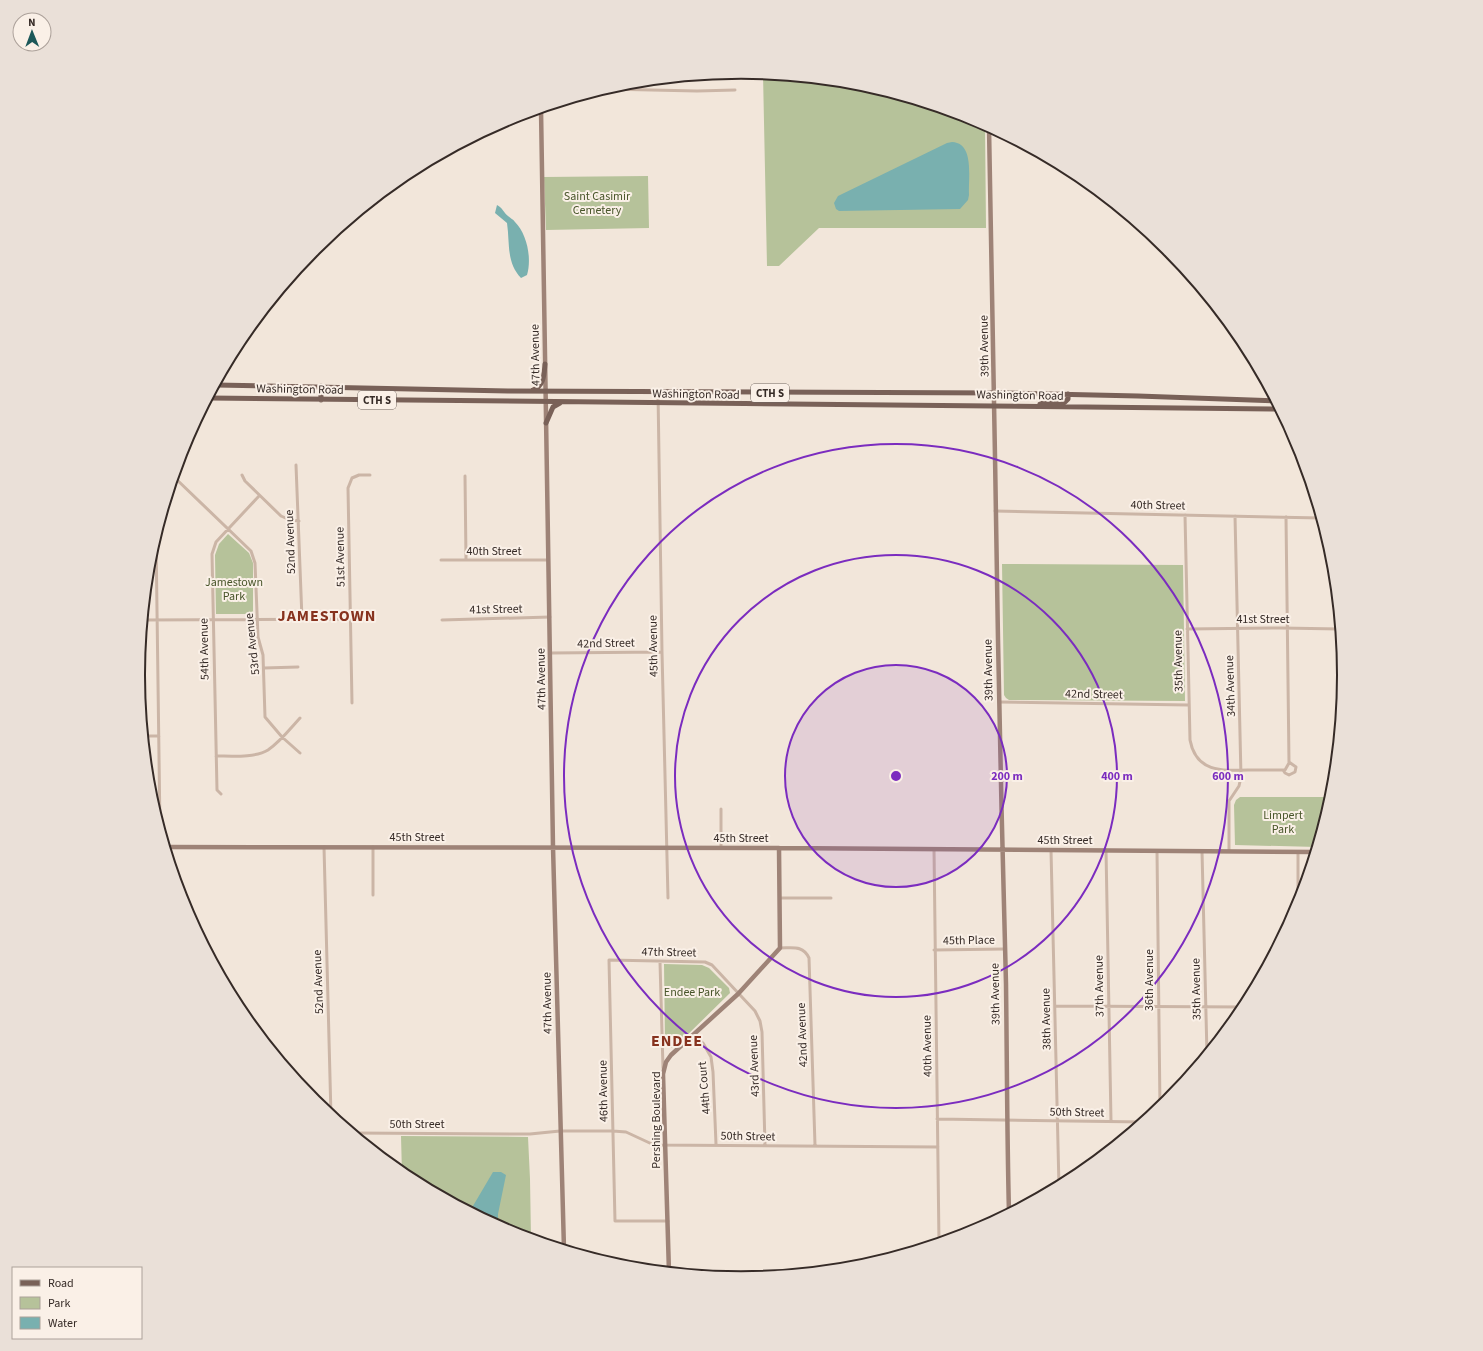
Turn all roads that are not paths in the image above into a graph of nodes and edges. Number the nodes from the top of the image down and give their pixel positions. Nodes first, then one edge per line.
1 (628, 89) edge
2 (735, 90) dead end
3 (541, 114) edge
4 (989, 133) edge
5 (545, 364) junction
6 (221, 385) edge
7 (321, 386) junction
8 (530, 391) junction
9 (546, 391) junction
10 (658, 392) junction
11 (994, 393) junction
12 (1068, 394) junction
13 (214, 398) edge
14 (321, 400) junction
15 (1270, 400) edge
16 (546, 402) junction
17 (561, 403) junction
18 (659, 404) junction
19 (995, 405) junction
20 (1037, 405) junction
21 (1274, 409) edge
22 (546, 423) junction
23 (296, 465) dead end
24 (242, 475) dead end
25 (370, 475) dead end
26 (465, 476) dead end
27 (178, 481) edge
28 (260, 496) junction
29 (995, 512) junction
30 (1185, 515) junction
31 (1235, 516) junction
32 (1286, 517) junction
33 (1317, 518) edge
34 (299, 521) junction
35 (228, 530) junction
36 (156, 557) edge
37 (466, 559) junction
38 (441, 560) dead end
39 (547, 560) junction
40 (550, 617) junction
41 (213, 619) junction
42 (257, 619) junction
43 (302, 619) junction
44 (350, 619) junction
45 (374, 619) dead end
46 (148, 620) edge
47 (158, 620) junction
48 (442, 620) dead end
49 (1237, 628) junction
50 (1288, 628) junction
51 (1336, 629) edge
52 (1187, 630) junction
53 (662, 652) junction
54 (551, 653) junction
55 (298, 667) dead end
56 (264, 668) junction
57 (999, 702) junction
58 (352, 703) dead end
59 (1188, 705) junction
60 (300, 718) dead end
61 (148, 736) edge
62 (159, 736) junction
63 (282, 737) junction
64 (300, 753) dead end
65 (216, 756) junction
66 (1290, 762) junction
67 (1283, 770) junction
68 (1241, 771) junction
69 (221, 794) dead end
70 (160, 808) edge
71 (721, 809) dead end
72 (171, 847) edge
73 (324, 847) junction
74 (373, 847) junction
75 (553, 847) junction
76 (668, 848) junction
77 (721, 848) junction
78 (779, 848) junction
79 (934, 849) junction
80 (1002, 850) junction
81 (1051, 850) junction
82 (1106, 850) junction
83 (1157, 851) junction
84 (1202, 851) junction
85 (1229, 851) junction
86 (1298, 852) junction
87 (1311, 852) edge
88 (1298, 890) edge
89 (373, 895) dead end
90 (668, 898) dead end
91 (780, 898) junction
92 (831, 898) dead end
93 (780, 948) junction
94 (1004, 949) junction
95 (934, 950) junction
96 (609, 960) joint
97 (660, 962) junction
98 (738, 994) junction
99 (1055, 1006) junction
100 (1109, 1007) junction
101 (1158, 1007) junction
102 (1206, 1007) junction
103 (1236, 1008) edge
104 (694, 1035) junction
105 (1207, 1049) edge
106 (663, 1074) junction
107 (1160, 1100) edge
108 (331, 1107) edge
109 (937, 1119) junction
110 (1007, 1120) junction
111 (1057, 1120) junction
112 (1111, 1121) junction
113 (1137, 1122) edge
114 (560, 1131) junction
115 (613, 1131) junction
116 (359, 1133) edge
117 (716, 1144) junction
118 (665, 1145) junction
119 (815, 1145) junction
120 (765, 1146) junction
121 (938, 1147) junction
122 (1059, 1180) edge
123 (1009, 1208) edge
124 (668, 1221) junction
125 (939, 1238) edge
126 (564, 1244) edge
127 (669, 1268) edge

1 - 2 street
3 - 5 street, 47th Avenue
4 - 11 street, 39th Avenue
5 - 8 main road
5 - 9 street, 47th Avenue
6 - 7 main road, Washington Road / CTH S
7 - 8 main road, Washington Road / CTH S
7 - 14 main road
8 - 9 main road, Washington Road / CTH S
9 - 10 main road, Washington Road / CTH S
9 - 16 street, 47th Avenue
10 - 11 main road, Washington Road / CTH S
10 - 18 street, 45th Avenue
11 - 12 main road, Washington Road
11 - 19 street, 39th Avenue
12 - 15 main road, Washington Road
12 - 20 main road
13 - 14 main road, Washington Road / CTH S
14 - 16 main road, Washington Road / CTH S
16 - 17 main road, Washington Road / CTH S
16 - 22 street, 47th Avenue
17 - 18 main road, Washington Road / CTH S
17 - 22 main road
18 - 19 main road, Washington Road / CTH S
18 - 53 street, 45th Avenue
19 - 20 main road, Washington Road
19 - 29 street, 39th Avenue
20 - 21 main road, Washington Road
22 - 39 street, 47th Avenue
23 - 34 street, 52nd Avenue
24 - 28 street
25 - 44 street, 51st Avenue
26 - 37 street
27 - 35 street, 53rd Avenue
28 - 34 street
28 - 35 street, 54th Avenue
29 - 30 street, 40th Street
29 - 57 street, 39th Avenue
30 - 31 street, 40th Street
30 - 52 street, 35th Avenue
31 - 32 street, 40th Street
31 - 49 street, 34th Avenue
32 - 33 street, 40th Street
32 - 50 street
34 - 43 street, 52nd Avenue
35 - 41 street, 54th Avenue
35 - 42 street, 53rd Avenue
36 - 47 street
37 - 38 street, 40th Street
37 - 39 street, 40th Street
39 - 40 street, 47th Avenue
40 - 48 street, 41st Street
40 - 54 street, 47th Avenue
41 - 42 street
41 - 47 street
41 - 65 street, 54th Avenue
42 - 43 street
42 - 56 street, 53rd Avenue
43 - 44 street
44 - 45 street
44 - 58 street, 51st Avenue
46 - 47 street
47 - 62 street
49 - 50 street, 41st Street
49 - 52 street, 41st Street
49 - 68 street, 34th Avenue
50 - 51 street, 41st Street
50 - 66 street
52 - 59 street, 35th Avenue
53 - 54 street, 42nd Street
53 - 76 street, 45th Avenue
54 - 75 street, 47th Avenue
55 - 56 street
56 - 63 street, 53rd Avenue
57 - 59 street, 42nd Street
57 - 80 street, 39th Avenue
59 - 68 street, 35th Avenue
60 - 63 street
61 - 62 street
62 - 70 street
63 - 64 street, 53rd Avenue
63 - 65 street
65 - 69 street, 54th Avenue
66 - 67 street
66 - 67 street, 35th Avenue
67 - 68 street, 35th Avenue
68 - 85 street, 34th Avenue
71 - 77 street
72 - 73 street, 45th Street
73 - 74 street, 45th Street
73 - 108 street, 52nd Avenue
74 - 75 street, 45th Street
74 - 89 street
75 - 76 street, 45th Street
75 - 114 street, 47th Avenue
76 - 77 street, 45th Street
76 - 90 street, 45th Avenue
77 - 78 street, 45th Street
78 - 79 street, 45th Street
78 - 91 street
79 - 80 street, 45th Street
79 - 95 street, 40th Avenue
80 - 81 street, 45th Street
80 - 94 street, 39th Avenue
81 - 82 street, 45th Street
81 - 99 street, 38th Avenue
82 - 83 street, 45th Street
82 - 100 street, 37th Avenue
83 - 84 street, 45th Street
83 - 101 street, 36th Avenue
84 - 85 street, 45th Street
84 - 102 street, 35th Avenue
85 - 86 street, 45th Street
86 - 87 street, 45th Street
86 - 88 street
91 - 92 street
91 - 93 street
93 - 98 street, Pershing Boulevard
93 - 119 street, 42nd Avenue
94 - 95 street, 45th Place
94 - 110 street, 39th Avenue
95 - 109 street, 40th Avenue
96 - 97 street, 47th Street
96 - 115 street, 46th Avenue
97 - 98 street, 47th Street
97 - 106 street
98 - 104 street, Pershing Boulevard
98 - 120 street, 43rd Avenue
99 - 100 street
99 - 111 street, 38th Avenue
100 - 101 street
100 - 112 street, 37th Avenue
101 - 102 street
101 - 107 street, 36th Avenue
102 - 103 street
102 - 105 street, 35th Avenue
104 - 106 street, Pershing Boulevard
104 - 117 street, 44th Court
106 - 118 street, Pershing Boulevard
109 - 110 street, 50th Street
109 - 121 street, 40th Avenue
110 - 111 street, 50th Street
110 - 123 street, 39th Avenue
111 - 112 street, 50th Street
111 - 122 street, 38th Avenue
112 - 113 street, 50th Street
114 - 115 street, 50th Street
114 - 116 street, 50th Street
114 - 126 street, 47th Avenue
115 - 118 street, 50th Street
115 - 124 street, 46th Avenue
117 - 118 street, 50th Street
117 - 120 street, 50th Street
118 - 124 street, Pershing Boulevard
119 - 120 street, 50th Street
119 - 121 street, 50th Street
121 - 125 street, 40th Avenue
124 - 127 street, Pershing Boulevard

